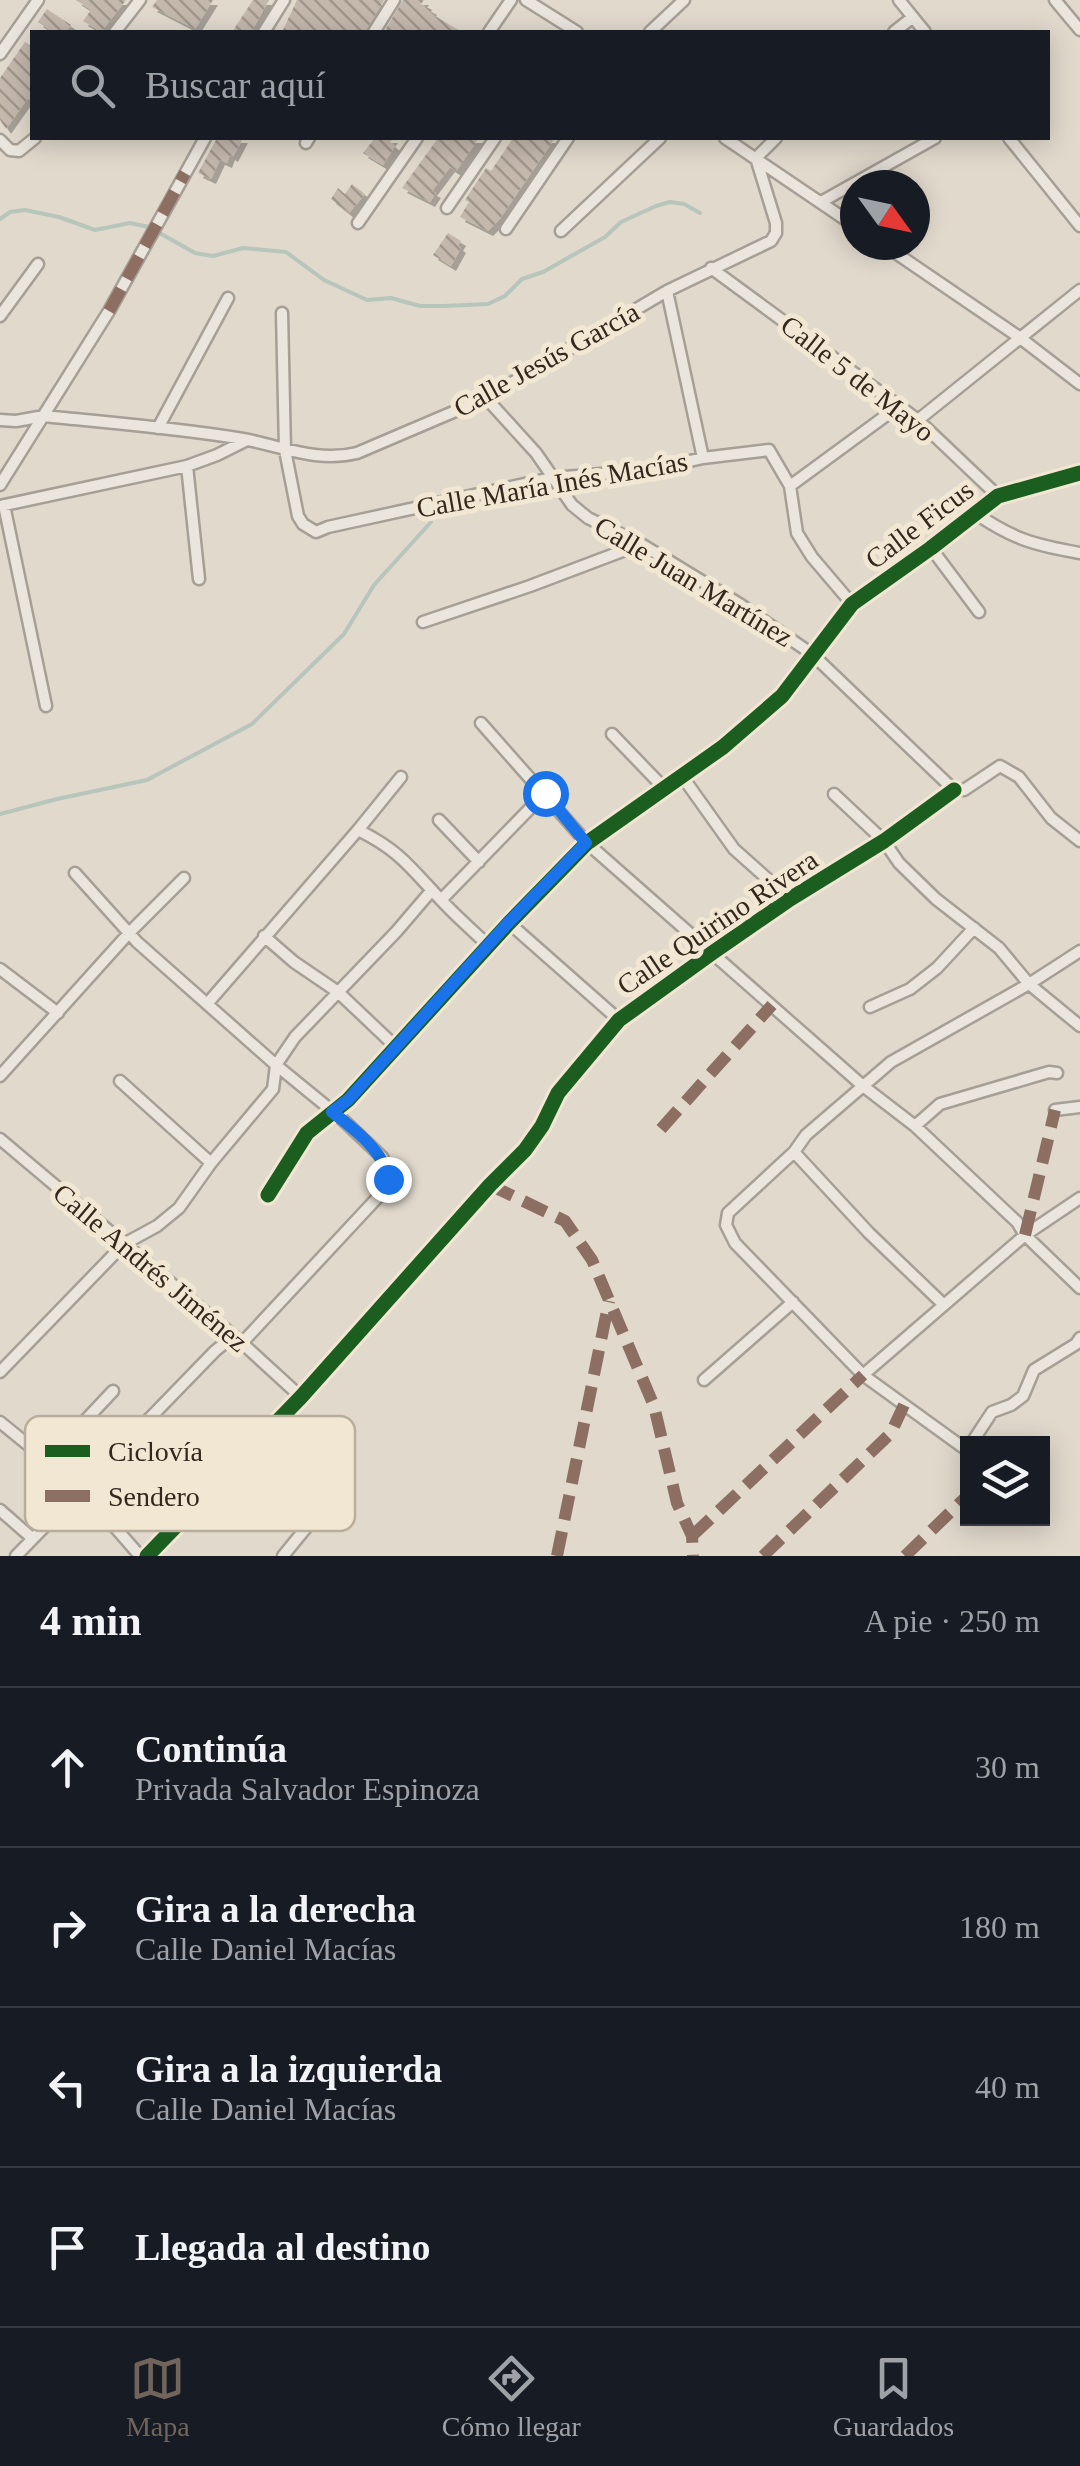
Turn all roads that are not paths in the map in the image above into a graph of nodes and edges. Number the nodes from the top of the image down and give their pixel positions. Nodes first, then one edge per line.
1 (38, 0) edge
2 (140, 0) edge
3 (284, 0) edge
4 (394, 0) edge
5 (511, 0) edge
6 (526, 0) edge
7 (684, 0) edge
8 (899, 0) edge
9 (1055, 0) edge
10 (913, 17) junction
11 (117, 30) edge
12 (265, 30) edge
13 (375, 30) edge
14 (490, 30) edge
15 (570, 30) edge
16 (652, 30) edge
17 (897, 30) edge
18 (923, 30) edge
19 (1080, 30) edge
20 (0, 54) edge
21 (0, 140) edge
22 (33, 140) edge
23 (204, 140) edge
24 (416, 140) edge
25 (494, 140) edge
26 (567, 140) edge
27 (658, 140) edge
28 (727, 140) edge
29 (774, 140) edge
30 (930, 140) edge
31 (1011, 140) edge
32 (756, 158) junction
33 (821, 202) junction
34 (447, 208) dead end
35 (840, 215) edge
36 (358, 224) dead end
37 (1080, 226) edge
38 (506, 229) dead end
39 (561, 231) dead end
40 (906, 260) edge
41 (38, 264) dead end
42 (712, 268) junction
43 (1080, 290) edge
44 (667, 291) junction
45 (228, 298) dead end
46 (282, 313) dead end
47 (0, 316) edge
48 (1020, 337) junction
49 (1080, 384) edge
50 (486, 398) junction
51 (898, 406) junction
52 (44, 416) junction
53 (0, 420) edge
54 (918, 420) junction
55 (158, 428) junction
56 (248, 440) junction
57 (285, 450) junction
58 (703, 458) junction
59 (186, 466) junction
60 (1080, 473) edge
61 (552, 478) junction
62 (0, 485) edge
63 (790, 486) junction
64 (998, 496) junction
65 (2, 506) edge
66 (974, 513) junction
67 (641, 544) junction
68 (931, 548) junction
69 (1080, 553) edge
70 (199, 579) dead end
71 (852, 604) junction
72 (980, 612) dead end
73 (422, 622) dead end
74 (812, 654) junction
75 (46, 706) dead end
76 (481, 723) dead end
77 (612, 734) dead end
78 (682, 776) junction
79 (400, 777) dead end
80 (664, 788) junction
81 (954, 790) junction
82 (545, 793) junction
83 (834, 794) dead end
84 (439, 820) dead end
85 (358, 830) junction
86 (884, 841) junction
87 (1080, 841) edge
88 (586, 843) junction
89 (479, 862) junction
90 (75, 873) dead end
91 (184, 878) dead end
92 (432, 890) junction
93 (790, 899) junction
94 (441, 900) junction
95 (508, 923) junction
96 (974, 928) junction
97 (130, 934) junction
98 (264, 936) junction
99 (489, 946) junction
100 (1080, 950) edge
101 (712, 952) junction
102 (0, 969) edge
103 (1029, 984) junction
104 (338, 992) junction
105 (207, 1004) junction
106 (870, 1007) dead end
107 (58, 1012) junction
108 (619, 1020) junction
109 (1080, 1026) edge
110 (396, 1047) junction
111 (276, 1065) junction
112 (1057, 1072) dead end
113 (0, 1076) edge
114 (120, 1081) dead end
115 (863, 1086) junction
116 (1080, 1107) edge
117 (1055, 1110) dead end
118 (337, 1115) junction
119 (915, 1126) junction
120 (0, 1140) edge
121 (794, 1152) junction
122 (211, 1163) junction
123 (268, 1195) dead end
124 (1080, 1198) edge
125 (1025, 1235) junction
126 (124, 1244) junction
127 (1080, 1288) edge
128 (794, 1302) junction
129 (944, 1305) junction
130 (1080, 1338) edge
131 (242, 1343) junction
132 (0, 1372) edge
133 (863, 1375) junction
134 (704, 1380) dead end
135 (113, 1390) dead end
136 (300, 1397) junction
137 (89, 1416) edge
138 (151, 1416) edge
139 (281, 1416) edge
140 (0, 1422) edge
141 (977, 1436) edge
142 (25, 1442) edge
143 (960, 1446) edge
144 (0, 1510) edge
145 (39, 1531) edge
146 (120, 1531) edge
147 (168, 1531) edge
148 (303, 1531) edge
149 (32, 1538) junction
150 (16, 1556) edge
151 (143, 1556) edge
152 (282, 1556) edge

1 - 20 street
2 - 11 street
3 - 12 street
4 - 13 street
5 - 14 street
6 - 15 street
7 - 16 street
8 - 10 street
9 - 19 street
10 - 17 street
10 - 18 street
21 - 22 street
23 - 52 street
24 - 36 street
25 - 34 street
26 - 38 street
27 - 39 street
28 - 32 street
29 - 32 street
30 - 33 street
31 - 37 street
32 - 33 street
32 - 42 street, Calle Jesús García
33 - 35 street
40 - 48 street
41 - 47 street
42 - 44 street, Calle Jesús García
42 - 51 street, Calle 5 de Mayo
43 - 48 street
44 - 50 street, Calle Jesús García
44 - 58 street
45 - 55 street
46 - 57 street
48 - 49 street
48 - 54 street
50 - 57 street, Calle Jesús García
50 - 61 street, Calle Juan Martínez
51 - 54 street, Calle 5 de Mayo
51 - 63 street
52 - 53 street, Calle Jesús García
52 - 55 street, Calle Jesús García
52 - 62 street
54 - 64 street, Calle 5 de Mayo
55 - 56 street, Calle Jesús García
56 - 57 street, Calle Jesús García
56 - 59 street
57 - 61 street, Calle María Inés Macías
58 - 61 street, Calle María Inés Macías
58 - 63 street, Calle María Inés Macías
59 - 65 street
59 - 70 street
60 - 64 street, Calle Ficus
61 - 67 street, Calle Juan Martínez
63 - 71 street
64 - 66 street, Calle Ficus
65 - 75 street
66 - 68 street, Calle Ficus
66 - 69 street
67 - 73 street
67 - 74 street, Calle Juan Martínez
68 - 71 street, Calle Ficus
68 - 72 street
71 - 74 street, Calle Ficus
74 - 78 street, Calle Ficus
74 - 81 street, Calle Juan Martínez
76 - 82 street
77 - 80 street
78 - 80 street, Calle Ficus
78 - 93 street, Calle Quirino Rivera
79 - 85 street
80 - 88 street, Calle Ficus
81 - 86 street, Calle Quirino Rivera
81 - 87 street
82 - 88 street
82 - 89 street
83 - 86 street
84 - 89 street
85 - 92 street
85 - 98 street
86 - 93 street, Calle Quirino Rivera
86 - 96 street
88 - 95 street, Calle Ficus
88 - 101 street
89 - 94 street
90 - 97 street
91 - 97 street
92 - 94 street
92 - 104 street
93 - 101 street, Calle Quirino Rivera
94 - 99 street
95 - 99 street, Calle Ficus
95 - 108 street
96 - 103 street
96 - 106 street
97 - 105 street
97 - 107 street
98 - 104 street
98 - 105 street
99 - 110 street, Calle Ficus
100 - 103 street
101 - 108 street, Calle Quirino Rivera
101 - 115 street
102 - 107 street
103 - 109 street
103 - 115 street
104 - 110 street
104 - 111 street
105 - 111 street
107 - 113 street
108 - 136 street, Calle Quirino Rivera
110 - 118 street, Calle Ficus
111 - 118 street
111 - 122 street
112 - 119 street
114 - 122 street
115 - 119 street
115 - 121 street
116 - 117 street
118 - 123 street, Calle Ficus
118 - 131 street
119 - 125 street
120 - 126 street, Calle Andrés Jiménez
121 - 128 street
121 - 129 street
122 - 126 street
124 - 125 street
125 - 127 street
125 - 129 street
126 - 131 street, Calle Andrés Jiménez
126 - 132 street
128 - 133 street
128 - 134 street
129 - 133 street
130 - 141 street
131 - 136 street, Calle Andrés Jiménez
131 - 138 street
133 - 143 street
135 - 137 street
136 - 139 street, Calle Quirino Rivera
140 - 142 street
144 - 149 street
145 - 149 street
146 - 151 street
147 - 151 street, Calle Quirino Rivera
148 - 152 street
149 - 150 street

